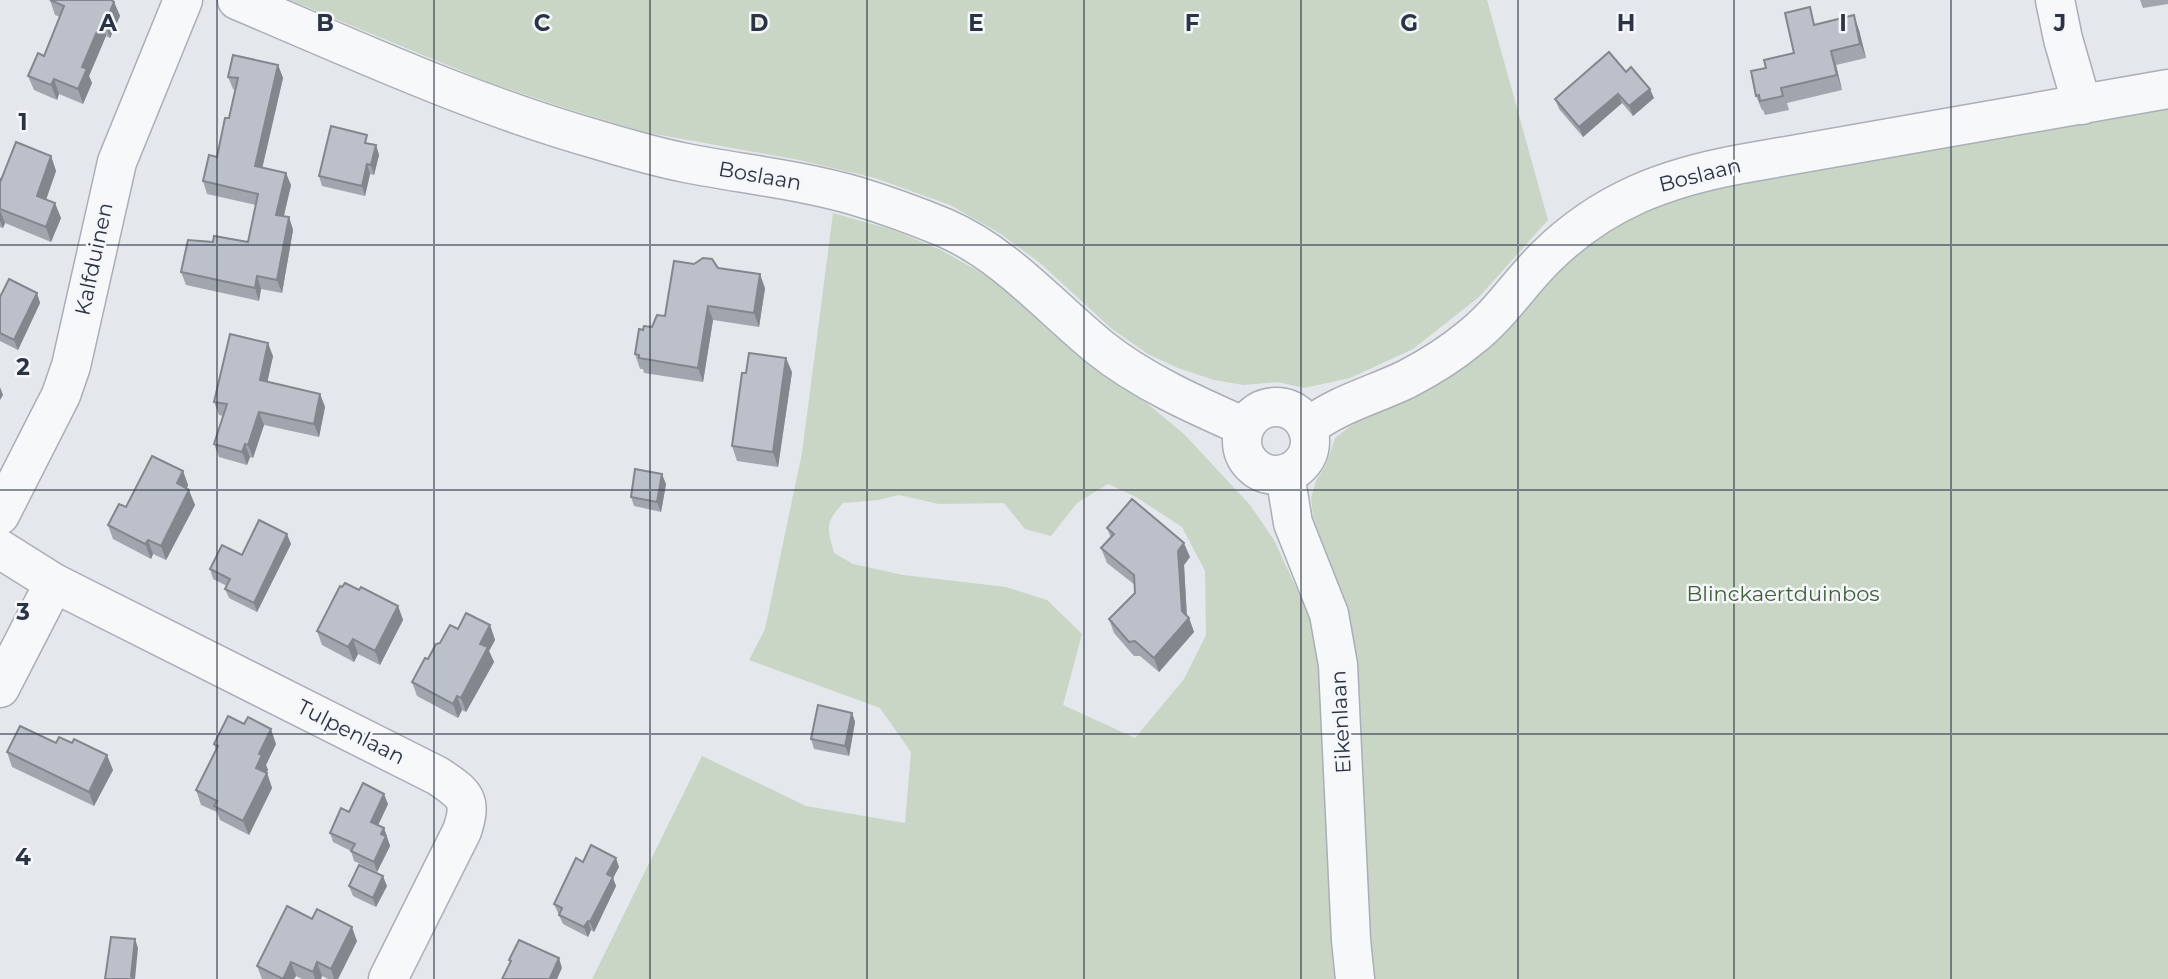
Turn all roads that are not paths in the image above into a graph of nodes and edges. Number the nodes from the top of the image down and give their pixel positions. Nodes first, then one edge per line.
1 (183, 0) edge
2 (237, 0) edge
3 (2055, 0) edge
4 (2168, 89) edge
5 (2082, 105) junction
6 (1245, 427) junction
7 (1307, 428) junction
8 (1285, 474) junction
9 (0, 514) edge
10 (0, 550) edge
11 (54, 583) junction
12 (0, 688) edge
13 (388, 979) edge
14 (1355, 979) edge

1 - 9 street, Kalfduinen
2 - 6 street, Boslaan
3 - 5 street
4 - 5 street, Boslaan
5 - 7 street, Boslaan
6 - 7 street
6 - 8 street
7 - 8 street
8 - 14 street, Eikenlaan
10 - 11 street
11 - 12 street
11 - 13 street, Tulpenlaan

